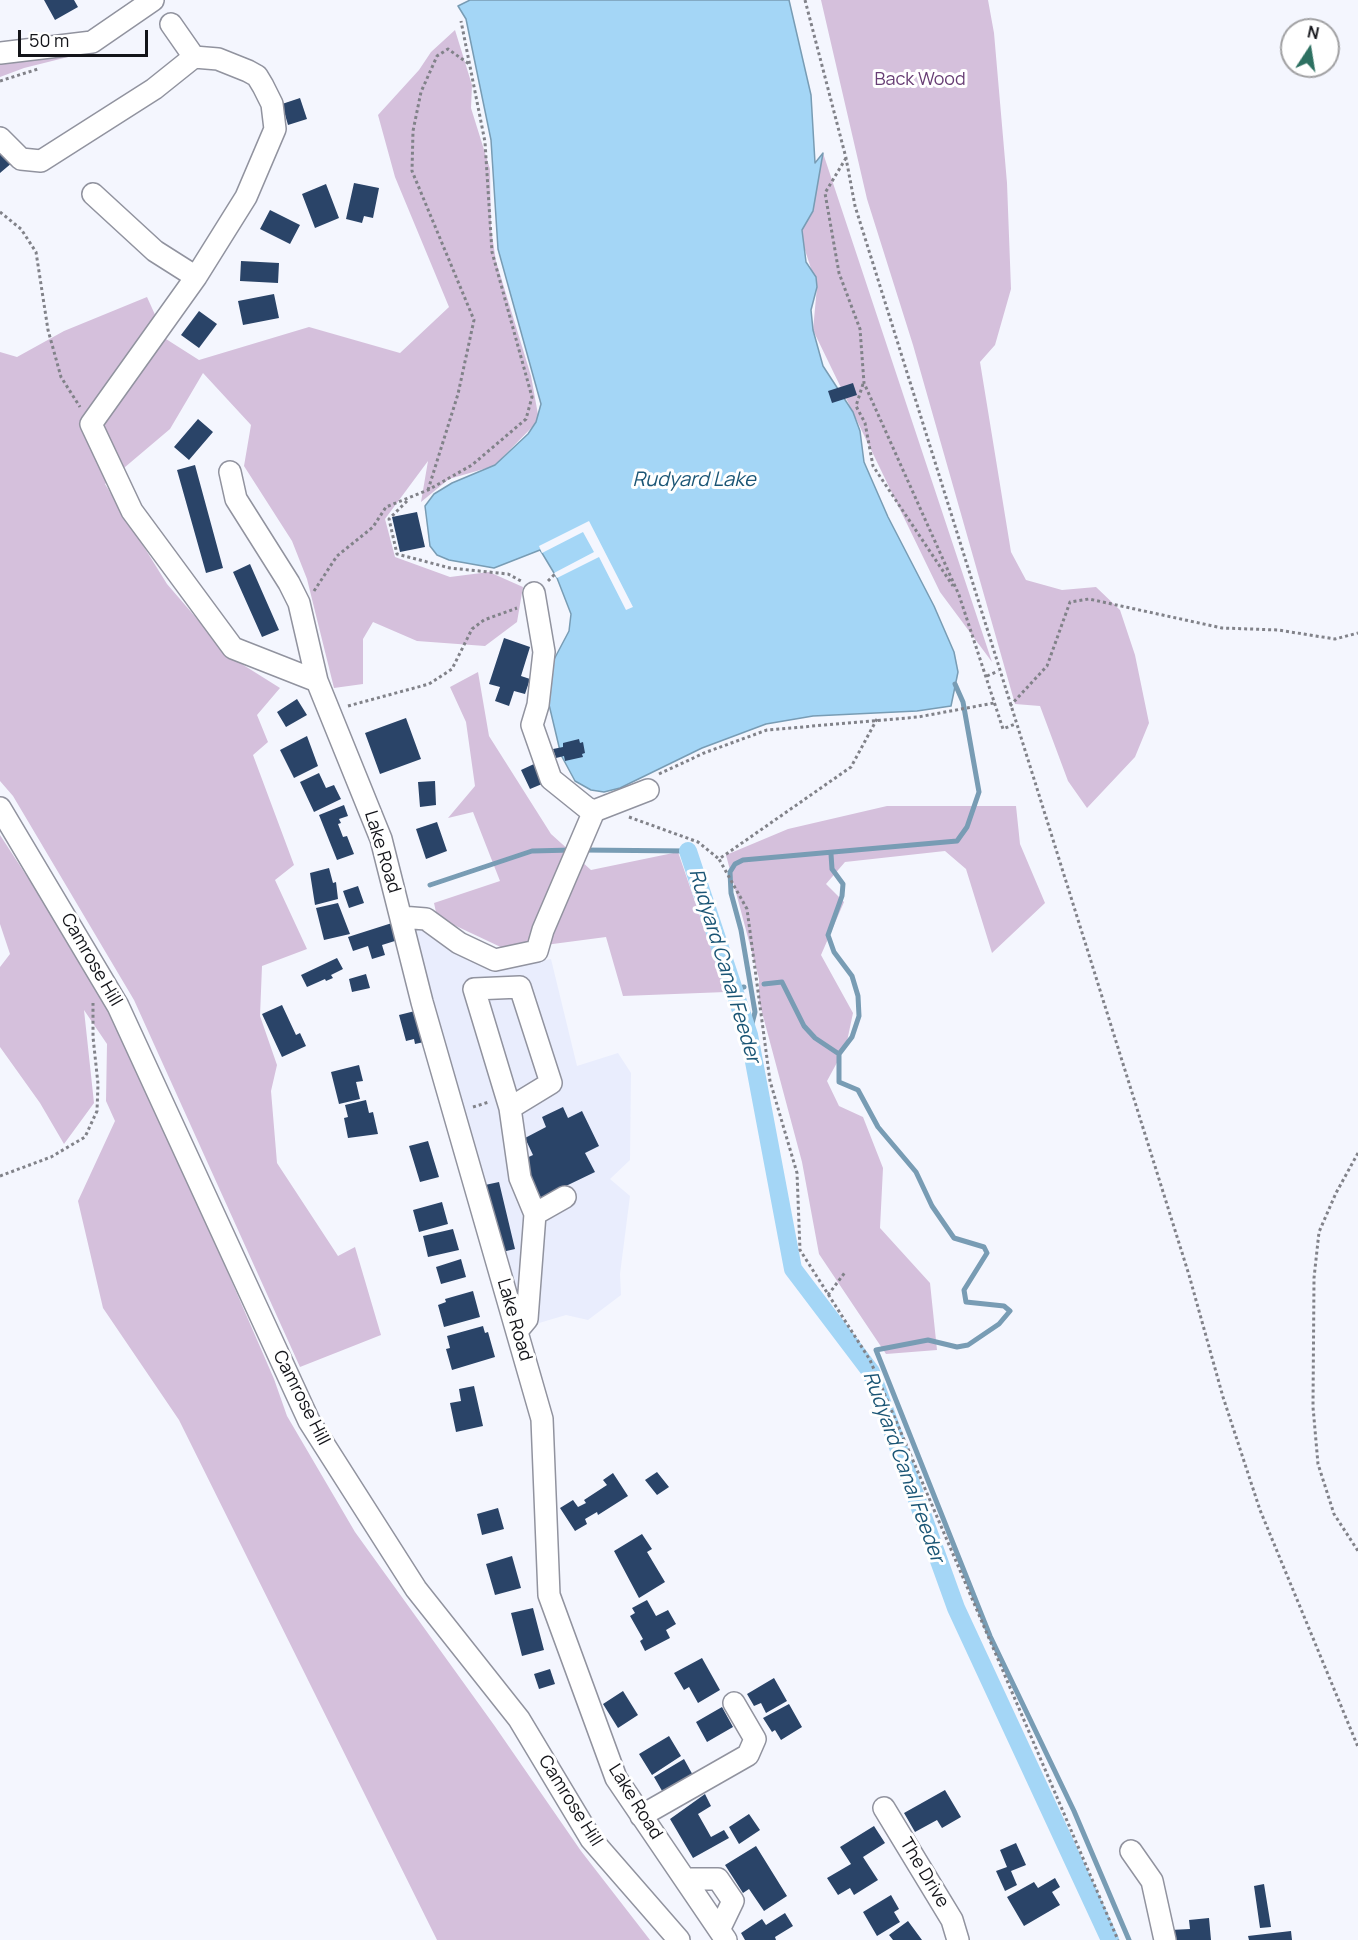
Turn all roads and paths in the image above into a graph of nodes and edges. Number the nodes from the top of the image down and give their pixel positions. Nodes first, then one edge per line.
1 (153, 0) edge
2 (805, 0) edge
3 (460, 21) dead end
4 (171, 24) dead end
5 (0, 53) edge
6 (194, 57) junction
7 (470, 66) junction
8 (0, 138) edge
9 (846, 158) junction
10 (93, 194) dead end
11 (0, 212) edge
12 (196, 277) junction
13 (864, 383) junction
14 (91, 424) junction
15 (230, 472) dead end
16 (428, 490) junction
17 (409, 498) junction
18 (555, 574) dead end
19 (959, 595) junction
20 (538, 596) junction
21 (299, 603) junction
22 (1358, 633) edge
23 (998, 670) junction
24 (987, 676) junction
25 (317, 681) junction
26 (994, 703) junction
27 (1010, 706) junction
28 (330, 711) junction
29 (877, 718) junction
30 (1015, 724) junction
31 (648, 790) joint
32 (0, 808) edge
33 (594, 811) junction
34 (624, 815) dead end
35 (719, 859) junction
36 (401, 917) junction
37 (93, 1000) dead end
38 (508, 1103) junction
39 (454, 1113) junction
40 (1358, 1153) edge
41 (0, 1176) edge
42 (565, 1197) dead end
43 (535, 1214) junction
44 (846, 1271) dead end
45 (828, 1294) junction
46 (517, 1331) junction
47 (1358, 1551) edge
48 (734, 1703) dead end
49 (1358, 1747) edge
50 (884, 1808) dead end
51 (642, 1816) junction
52 (1131, 1851) dead end
53 (723, 1934) edge
54 (679, 1940) edge
55 (958, 1940) edge
56 (1118, 1940) edge
57 (1165, 1940) edge

1 - 5 street
2 - 9 path
3 - 7 path
4 - 6 street
6 - 8 street
6 - 12 street
7 - 16 path
7 - 16 path
9 - 13 path
9 - 23 path
10 - 12 street
11 - 14 path
12 - 14 street
13 - 19 path
13 - 19 path
14 - 25 street
15 - 21 street, Lake Road
16 - 17 path
17 - 20 path
17 - 21 path
18 - 20 path
19 - 24 path
20 - 28 path
20 - 33 street
21 - 25 street, Lake Road
22 - 27 path
23 - 24 path
23 - 27 path
24 - 26 path
25 - 28 street, Lake Road
26 - 29 path
26 - 30 path
27 - 30 path
28 - 36 street, Lake Road
29 - 31 path
29 - 35 path
30 - 49 path
31 - 33 street
32 - 54 street, Camrose Hill
33 - 36 street
34 - 35 path
35 - 45 path
36 - 39 street, Lake Road
37 - 41 path
38 - 38 street
38 - 39 path
38 - 43 street
39 - 46 street, Lake Road
40 - 47 path
42 - 43 street
43 - 46 street
44 - 45 path
45 - 56 path
46 - 51 street, Lake Road
48 - 51 street
50 - 55 street, The Drive
51 - 53 street, Lake Road
52 - 57 street

